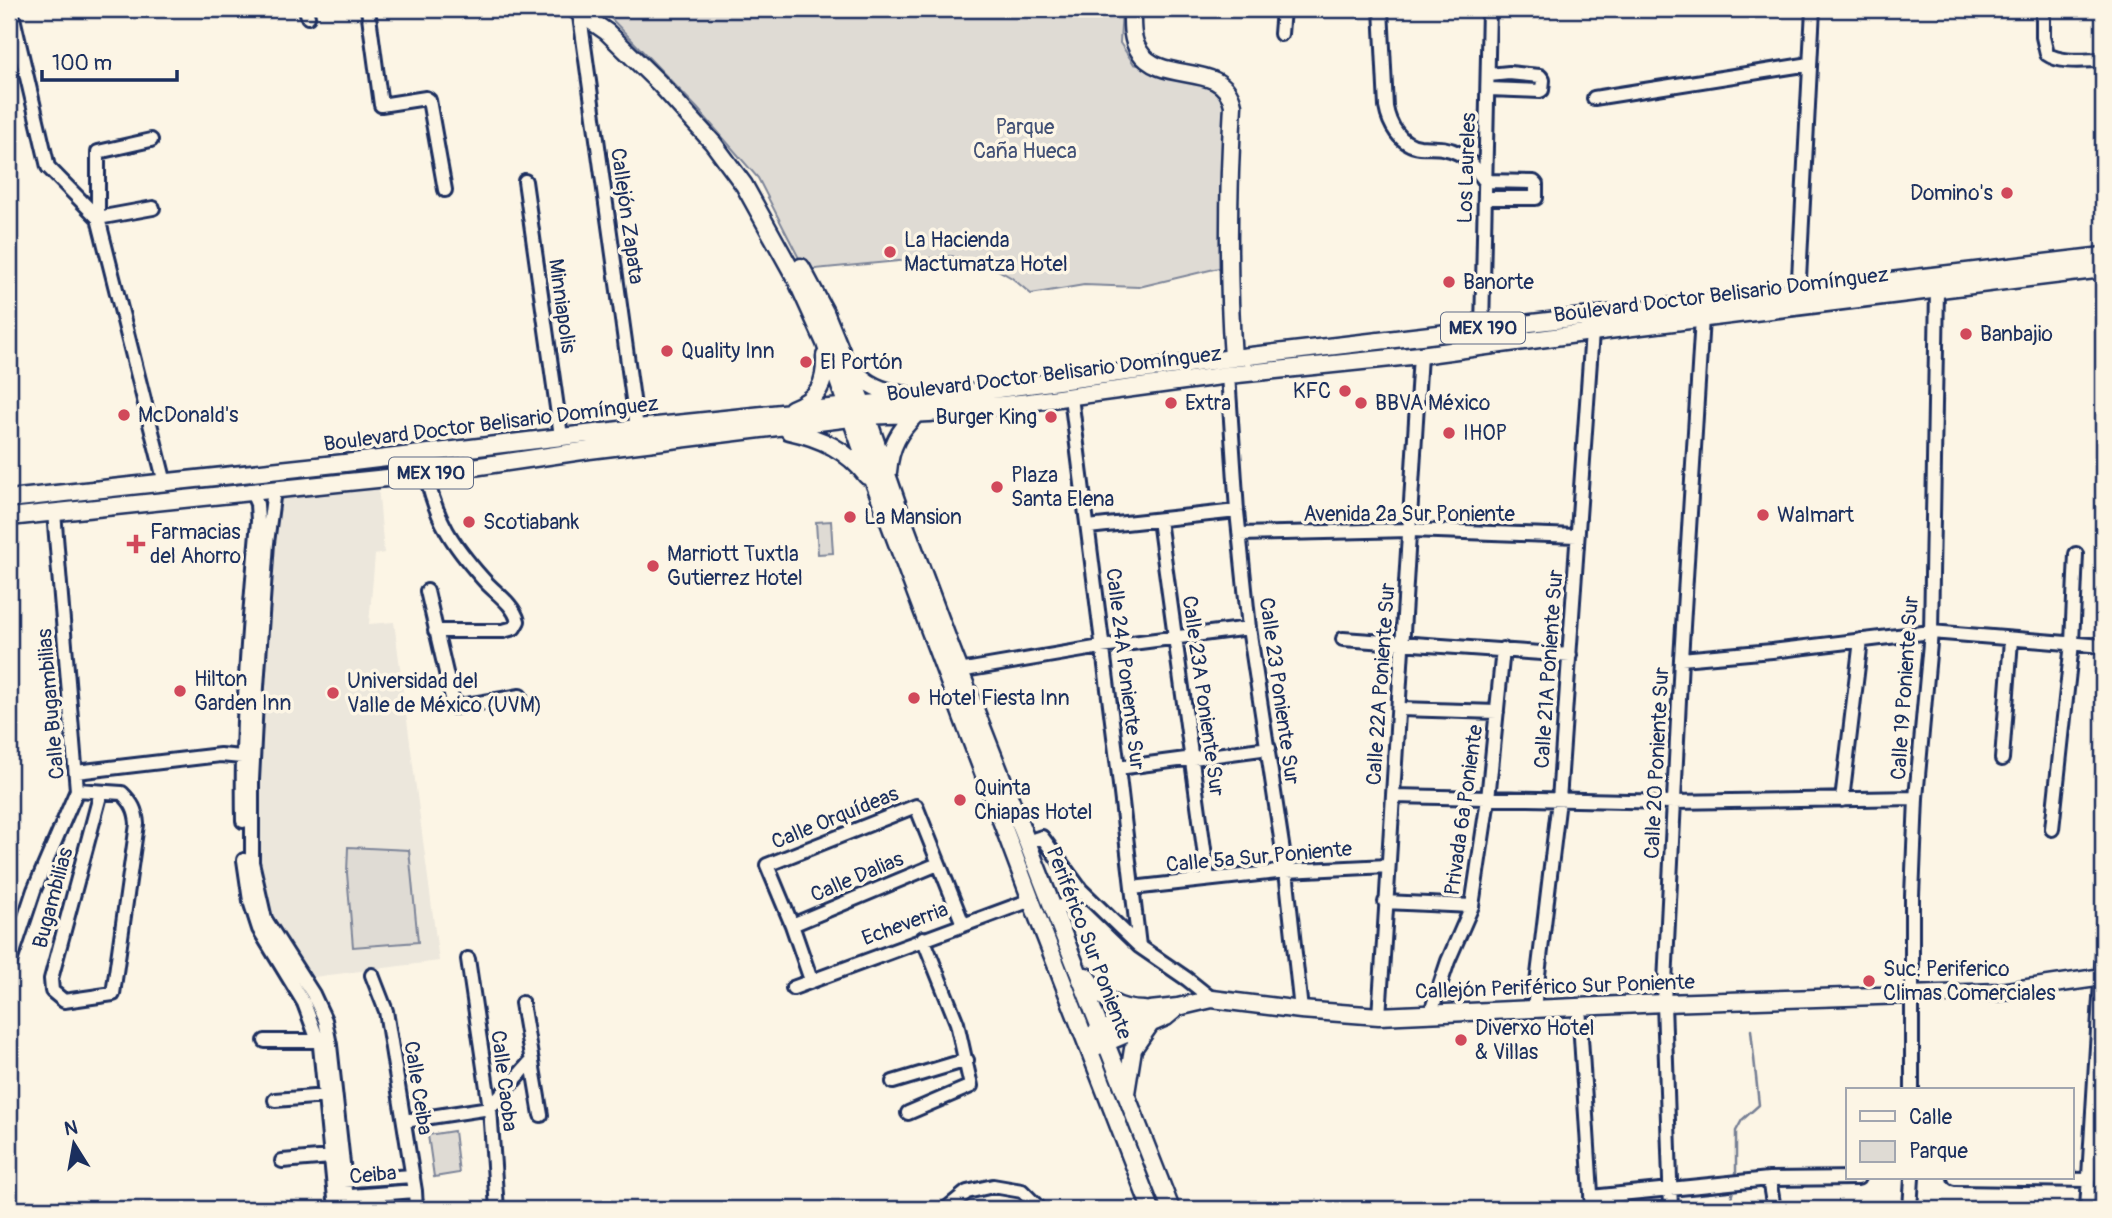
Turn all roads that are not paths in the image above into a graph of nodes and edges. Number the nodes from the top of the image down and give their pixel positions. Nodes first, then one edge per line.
1 (11, 9) edge
2 (368, 9) edge
3 (581, 9) edge
4 (1132, 9) edge
5 (1283, 9) edge
6 (1381, 9) edge
7 (1489, 9) edge
8 (1813, 9) edge
9 (2043, 9) edge
10 (1281, 34) dead end
11 (2103, 60) edge
12 (1810, 64) junction
13 (1594, 98) dead end
14 (150, 140) dead end
15 (524, 181) dead end
16 (1485, 181) junction
17 (445, 190) dead end
18 (1485, 198) junction
19 (153, 208) dead end
20 (97, 218) junction
21 (2103, 256) edge
22 (2103, 269) edge
23 (1937, 289) junction
24 (1798, 299) junction
25 (1702, 318) junction
26 (1482, 329) junction
27 (1592, 332) junction
28 (825, 343) junction
29 (842, 353) junction
30 (1420, 355) junction
31 (1233, 358) junction
32 (1228, 375) junction
33 (1071, 397) junction
34 (929, 398) junction
35 (857, 412) junction
36 (918, 413) junction
37 (778, 421) junction
38 (637, 428) junction
39 (561, 436) junction
40 (426, 474) junction
41 (165, 483) junction
42 (883, 484) junction
43 (251, 490) junction
44 (274, 490) junction
45 (9, 499) edge
46 (1237, 511) junction
47 (54, 512) junction
48 (9, 517) edge
49 (1159, 520) junction
50 (1088, 527) junction
51 (1410, 530) junction
52 (1240, 534) junction
53 (1577, 536) junction
54 (2076, 554) dead end
55 (427, 591) dead end
56 (1249, 628) junction
57 (435, 631) junction
58 (1931, 632) junction
59 (1175, 636) junction
60 (1343, 639) dead end
61 (1861, 639) junction
62 (2011, 640) junction
63 (934, 642) junction
64 (2072, 643) junction
65 (1404, 644) junction
66 (2103, 646) edge
67 (1101, 647) junction
68 (951, 648) junction
69 (1503, 649) junction
70 (1570, 655) junction
71 (1681, 659) junction
72 (959, 671) junction
73 (251, 686) junction
74 (961, 695) junction
75 (520, 696) dead end
76 (1400, 709) junction
77 (1497, 712) junction
78 (1269, 748) junction
79 (242, 757) junction
80 (1193, 758) junction
81 (2002, 759) dead end
82 (1118, 768) junction
83 (76, 772) junction
84 (77, 790) junction
85 (101, 792) junction
86 (1393, 796) junction
87 (1916, 798) junction
88 (1488, 799) junction
89 (1559, 800) junction
90 (1842, 800) junction
91 (1674, 802) junction
92 (2052, 829) dead end
93 (1027, 842) junction
94 (938, 864) junction
95 (1388, 866) junction
96 (1286, 871) junction
97 (1208, 878) junction
98 (1132, 888) junction
99 (1081, 890) junction
100 (1031, 900) junction
101 (1385, 902) junction
102 (1472, 906) junction
103 (1055, 912) junction
104 (963, 923) junction
105 (792, 925) junction
106 (923, 938) junction
107 (1139, 946) junction
108 (2103, 949) edge
109 (1073, 958) junction
110 (468, 959) dead end
111 (9, 965) edge
112 (372, 975) dead end
113 (2102, 978) edge
114 (811, 980) junction
115 (793, 988) dead end
116 (1913, 994) junction
117 (1212, 999) junction
118 (522, 1003) dead end
119 (1664, 1003) junction
120 (1579, 1006) junction
121 (1534, 1008) junction
122 (1301, 1010) junction
123 (1432, 1012) junction
124 (1379, 1016) junction
125 (1150, 1017) junction
126 (1103, 1037) junction
127 (265, 1041) dead end
128 (318, 1041) junction
129 (1087, 1044) junction
130 (326, 1059) junction
131 (532, 1060) junction
132 (967, 1060) junction
133 (893, 1082) dead end
134 (1912, 1088) edge
135 (1125, 1095) junction
136 (326, 1096) junction
137 (275, 1100) dead end
138 (490, 1108) junction
139 (908, 1113) dead end
140 (541, 1115) dead end
141 (404, 1121) junction
142 (331, 1157) junction
143 (282, 1161) dead end
144 (413, 1176) junction
145 (1846, 1178) edge
146 (1769, 1179) junction
147 (1912, 1180) edge
148 (2074, 1180) edge
149 (2089, 1180) junction
150 (339, 1181) junction
151 (1671, 1190) junction
152 (415, 1191) junction
153 (339, 1201) edge
154 (1592, 1203) edge
155 (348, 1209) edge
156 (416, 1209) edge
157 (497, 1209) edge
158 (946, 1209) edge
159 (1040, 1209) edge
160 (1151, 1209) edge
161 (1171, 1209) edge
162 (1671, 1209) edge
163 (1773, 1209) edge
164 (1910, 1209) edge
165 (2087, 1209) edge

1 - 20 street
2 - 17 street
3 - 28 main road
3 - 29 main road
3 - 38 street, Callejón Zapata
4 - 31 main road
5 - 10 street
6 - 16 street
7 - 16 street, Los Laureles
8 - 12 street
9 - 11 street
12 - 13 street
12 - 24 street
14 - 20 street
15 - 39 street, Minniapolis
16 - 18 street, Los Laureles
16 - 18 street
18 - 26 street, Los Laureles
19 - 20 street
20 - 41 street
21 - 24 main road, Boulevard Doctor Belisario Domínguez / MEX 190
22 - 23 main road, Boulevard Doctor Belisario Domínguez / MEX 190
23 - 24 main road, Boulevard Doctor Belisario Domínguez / MEX 190
23 - 58 street, Calle 19 Poniente Sur
24 - 25 main road, Boulevard Doctor Belisario Domínguez / MEX 190
24 - 26 main road, Boulevard Doctor Belisario Domínguez / MEX 190
25 - 27 main road, Boulevard Doctor Belisario Domínguez / MEX 190
25 - 71 street, Calle 20 Poniente Sur
26 - 31 main road, Boulevard Doctor Belisario Domínguez / MEX 190
27 - 30 main road, Boulevard Doctor Belisario Domínguez / MEX 190
27 - 53 street, Calle 21A Poniente Sur
28 - 35 main road
28 - 37 main road
29 - 34 main road
29 - 35 main road
30 - 32 main road, Boulevard Doctor Belisario Domínguez / MEX 190
30 - 51 street, Calle 22A Poniente Sur
31 - 34 main road, Boulevard Doctor Belisario Domínguez / MEX 190
32 - 33 main road, Boulevard Doctor Belisario Domínguez / MEX 190
32 - 46 street, Calle 23 Poniente Sur
33 - 36 main road, Boulevard Doctor Belisario Domínguez / MEX 190
33 - 50 street, Calle 24A Poniente Sur
34 - 35 main road, Boulevard Doctor Belisario Domínguez / MEX 190
35 - 36 main road, Boulevard Doctor Belisario Domínguez / MEX 190
35 - 37 main road, Boulevard Doctor Belisario Domínguez / MEX 190
35 - 42 main road, Periférico Sur Poniente
36 - 42 main road
37 - 38 main road, Boulevard Doctor Belisario Domínguez / MEX 190
37 - 40 main road, Boulevard Doctor Belisario Domínguez / MEX 190
37 - 42 main road
38 - 39 main road, Boulevard Doctor Belisario Domínguez / MEX 190
39 - 41 main road, Boulevard Doctor Belisario Domínguez / MEX 190
40 - 44 main road, Boulevard Doctor Belisario Domínguez / MEX 190
40 - 57 street
41 - 45 main road, Boulevard Doctor Belisario Domínguez / MEX 190
42 - 63 main road, Periférico Sur Poniente
42 - 68 main road, Periférico Sur Poniente
43 - 44 main road, Boulevard Doctor Belisario Domínguez / MEX 190
43 - 47 main road, Boulevard Doctor Belisario Domínguez / MEX 190
43 - 73 street
44 - 73 street
46 - 49 street
46 - 52 street, Calle 23 Poniente Sur
47 - 48 main road, Boulevard Doctor Belisario Domínguez / MEX 190
47 - 83 street, Calle Bugambilias
49 - 50 street
49 - 59 street, Calle 23A Poniente Sur
50 - 67 street, Calle 24A Poniente Sur
51 - 52 street, Avenida 2a Sur Poniente
51 - 53 street, Avenida 2a Sur Poniente
51 - 65 street, Calle 22A Poniente Sur
52 - 56 street, Calle 23 Poniente Sur
53 - 70 street, Calle 21A Poniente Sur
54 - 64 street
55 - 57 street
56 - 59 street
56 - 78 street, Calle 23 Poniente Sur
57 - 75 street
58 - 61 street
58 - 62 street
58 - 87 street, Calle 19 Poniente Sur
59 - 67 street
59 - 80 street, Calle 23A Poniente Sur
60 - 65 street
61 - 71 street
61 - 90 street
62 - 64 street
62 - 81 street
63 - 68 main road
63 - 74 main road, Periférico Sur Poniente
64 - 66 street
64 - 92 street
65 - 69 street
65 - 76 street, Calle 22A Poniente Sur
67 - 72 street
67 - 82 street, Calle 24A Poniente Sur
68 - 72 main road, Periférico Sur Poniente
69 - 70 street
69 - 77 street, Privada 6a Poniente
70 - 89 street, Calle 21A Poniente Sur
71 - 91 street, Calle 20 Poniente Sur
72 - 74 main road, Periférico Sur Poniente
73 - 79 street
73 - 130 street
74 - 93 main road, Periférico Sur Poniente
74 - 100 main road, Periférico Sur Poniente
76 - 77 street
76 - 86 street, Calle 22A Poniente Sur
77 - 88 street, Privada 6a Poniente
78 - 80 street
78 - 96 street, Calle 23 Poniente Sur
79 - 83 street
79 - 128 street
80 - 82 street
80 - 97 street, Calle 23A Poniente Sur
82 - 98 street, Calle 24A Poniente Sur
83 - 84 street, Calle Bugambilias
84 - 85 street
84 - 111 street, Calle Bugambilias
85 - 85 street, Bugambilias
86 - 88 street
86 - 95 street, Calle 22A Poniente Sur
87 - 90 street
87 - 116 street, Calle 19 Poniente Sur
88 - 89 street
88 - 102 street, Privada 6a Poniente
89 - 91 street
89 - 121 street, Calle 21A Poniente Sur
90 - 91 street
91 - 119 street, Calle 20 Poniente Sur
93 - 99 street
93 - 103 main road, Periférico Sur Poniente
94 - 104 street
94 - 105 street, Calle Dalias
94 - 105 street, Calle Orquídeas
95 - 96 street, Calle 5a Sur Poniente
95 - 101 street, Calle 22A Poniente Sur
96 - 97 street, Calle 5a Sur Poniente
96 - 122 street, Calle 23 Poniente Sur
97 - 98 street, Calle 5a Sur Poniente
98 - 107 street, Calle 24A Poniente Sur
99 - 103 street
99 - 107 street
100 - 104 street, Echeverria
100 - 129 main road, Periférico Sur Poniente
101 - 102 street
101 - 124 street, Calle 22A Poniente Sur
102 - 123 street, Privada 6a Poniente
103 - 109 main road, Periférico Sur Poniente
104 - 106 street, Echeverria
105 - 114 street
106 - 114 street, Echeverria
106 - 132 street
107 - 117 street
108 - 113 street
109 - 125 main road
109 - 126 main road, Periférico Sur Poniente
110 - 138 street, Calle Caoba
112 - 141 street, Calle Ceiba
113 - 116 main road, Callejón Periférico Sur Poniente
113 - 149 street
114 - 115 street, Echeverria
116 - 119 main road, Callejón Periférico Sur Poniente
116 - 134 street, Calle 19 Poniente Sur
117 - 122 main road, Callejón Periférico Sur Poniente
117 - 125 main road
118 - 131 street
119 - 120 main road, Callejón Periférico Sur Poniente
119 - 151 street, Calle 20 Poniente Sur
120 - 121 main road, Callejón Periférico Sur Poniente
120 - 154 street
121 - 123 main road, Callejón Periférico Sur Poniente
122 - 124 main road, Callejón Periférico Sur Poniente
123 - 124 main road, Callejón Periférico Sur Poniente
125 - 126 main road
125 - 135 main road
126 - 129 main road
126 - 135 main road, Periférico Sur Poniente
127 - 128 street
128 - 130 street
129 - 160 main road, Periférico Sur Poniente
130 - 136 street
130 - 150 street
131 - 138 street
131 - 140 street
132 - 133 street
132 - 139 street
135 - 161 main road, Periférico Sur Poniente
136 - 137 street
136 - 142 street
138 - 141 street
138 - 157 street, Calle Caoba
141 - 144 street, Calle Ceiba
142 - 143 street
142 - 150 street
144 - 150 street
144 - 152 street, Calle Ceiba
145 - 146 street
146 - 151 street
146 - 163 street
147 - 164 street
148 - 149 street
149 - 165 street
150 - 153 street
151 - 154 street
151 - 162 street, Calle 20 Poniente Sur
152 - 153 street, Ceiba
152 - 156 street, Calle Ceiba
153 - 155 street
158 - 159 street

